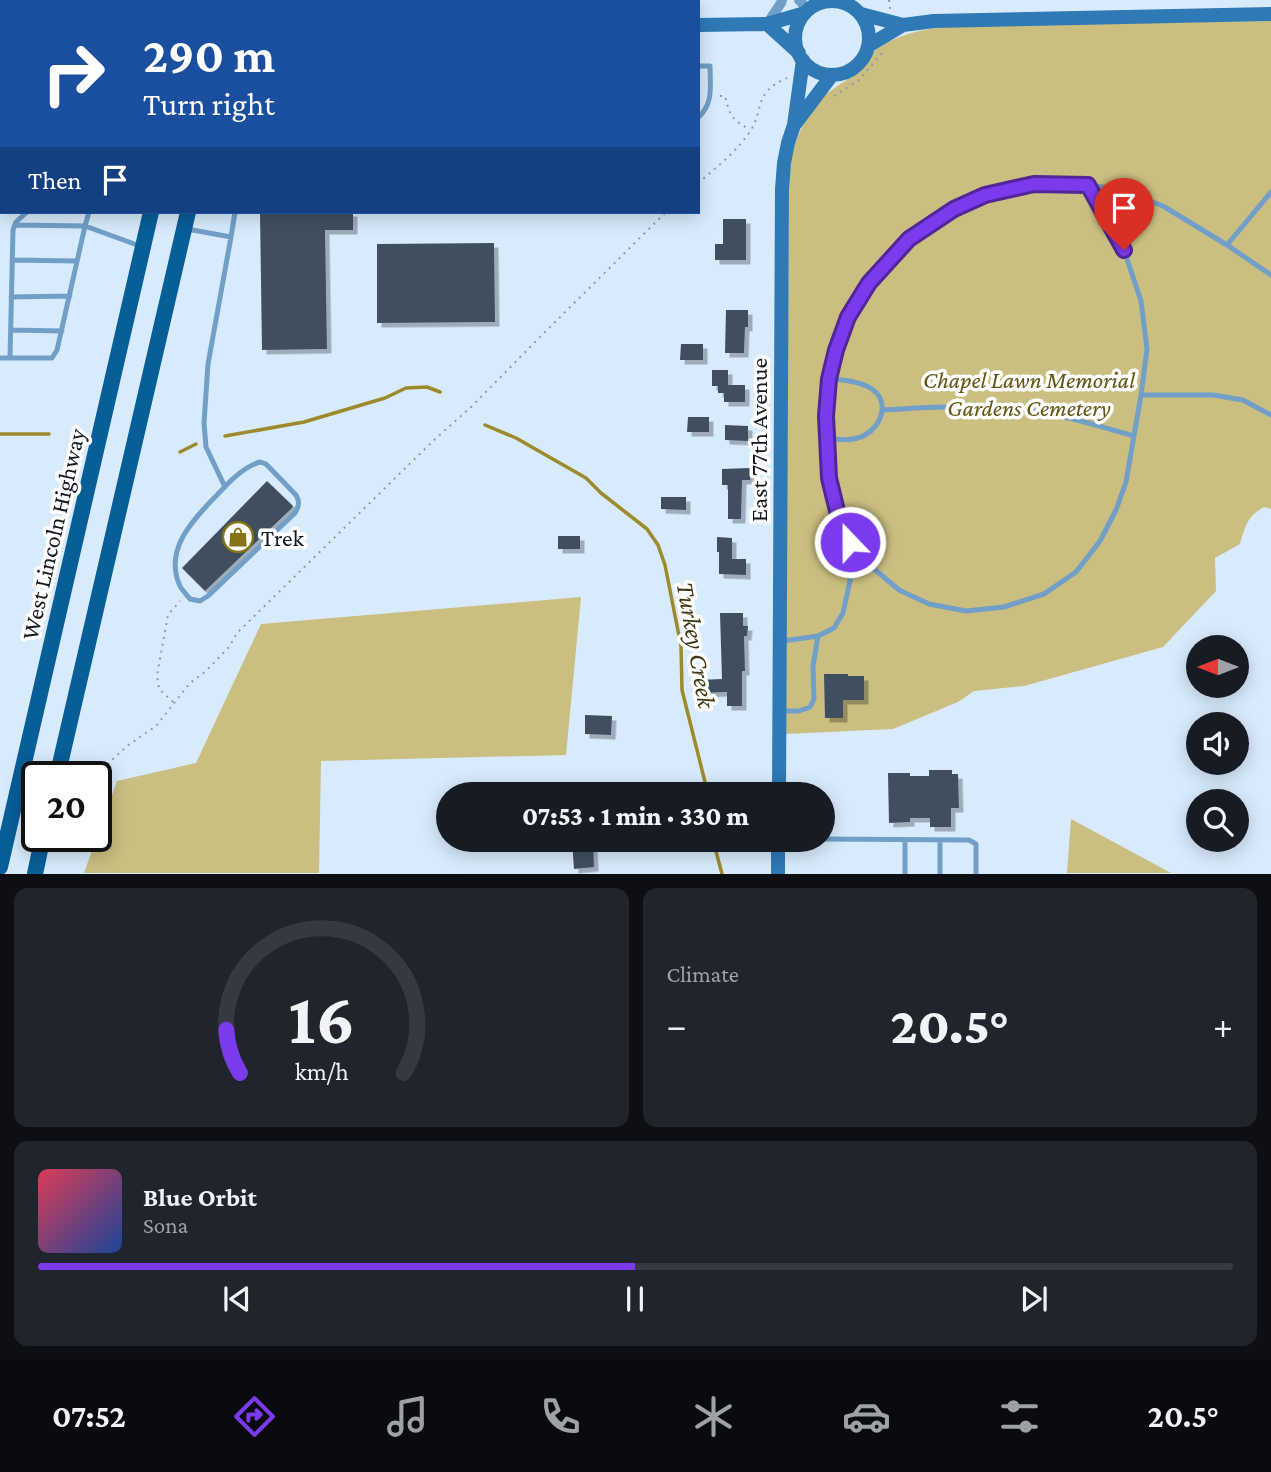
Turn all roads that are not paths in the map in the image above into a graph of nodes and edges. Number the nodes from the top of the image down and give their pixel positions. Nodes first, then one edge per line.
1 (782, 0) edge
2 (836, 0) edge
3 (804, 8) edge
4 (862, 9) edge
5 (1271, 14) edge
6 (700, 24) edge
7 (767, 24) junction
8 (903, 25) junction
9 (868, 46) junction
10 (801, 57) junction
11 (700, 66) edge
12 (832, 75) junction
13 (700, 116) edge
14 (794, 125) junction
15 (1088, 185) junction
16 (1271, 192) edge
17 (25, 214) edge
18 (88, 214) edge
19 (151, 214) edge
20 (188, 214) edge
21 (235, 214) edge
22 (15, 225) junction
23 (85, 226) junction
24 (184, 228) junction
25 (231, 237) junction
26 (1227, 245) junction
27 (143, 247) junction
28 (12, 260) junction
29 (77, 261) junction
30 (1271, 275) edge
31 (70, 296) junction
32 (11, 297) junction
33 (11, 330) junction
34 (62, 331) junction
35 (0, 358) edge
36 (10, 358) junction
37 (829, 379) junction
38 (1141, 395) junction
39 (883, 410) junction
40 (1271, 415) edge
41 (1134, 436) junction
42 (827, 438) junction
43 (225, 487) junction
44 (860, 557) junction
45 (818, 636) junction
46 (779, 641) junction
47 (779, 711) junction
48 (61, 761) edge
49 (779, 782) edge
50 (835, 839) edge
51 (940, 840) junction
52 (905, 841) junction
53 (40, 852) edge
54 (778, 852) edge
55 (0, 867) edge
56 (35, 873) edge
57 (778, 873) edge
58 (905, 873) edge
59 (940, 873) edge
60 (976, 873) edge

1 - 7 street
2 - 3 street
2 - 4 street
3 - 7 street
3 - 10 street
4 - 8 street
4 - 9 street
5 - 8 street
6 - 7 street
7 - 10 street
8 - 9 street
9 - 12 street
10 - 12 street
10 - 14 street, East 77th Avenue
11 - 13 lane
12 - 14 street, East 77th Avenue
14 - 46 street, East 77th Avenue
15 - 26 lane
15 - 37 lane
15 - 38 lane
16 - 26 lane
17 - 22 lane
18 - 23 lane
19 - 27 main road, West Lincoln Highway
20 - 24 main road
21 - 25 lane
22 - 23 lane
22 - 28 lane
23 - 27 lane
23 - 29 lane
24 - 25 lane
24 - 48 main road
25 - 43 lane
26 - 30 lane
27 - 55 main road, West Lincoln Highway
28 - 29 lane
28 - 32 lane
29 - 31 lane
31 - 32 lane
31 - 34 lane
32 - 33 lane
33 - 34 lane
33 - 36 lane
34 - 36 lane
35 - 36 lane
37 - 39 lane
37 - 42 lane
38 - 40 lane
38 - 41 lane
39 - 41 lane
39 - 42 lane
41 - 44 lane
42 - 44 lane
43 - 43 lane
44 - 45 lane
45 - 46 lane
45 - 47 lane
46 - 47 street, East 77th Avenue
47 - 49 street, East 77th Avenue
50 - 52 lane
51 - 52 lane
51 - 59 lane
51 - 60 lane
52 - 58 lane
53 - 56 main road
54 - 57 street

